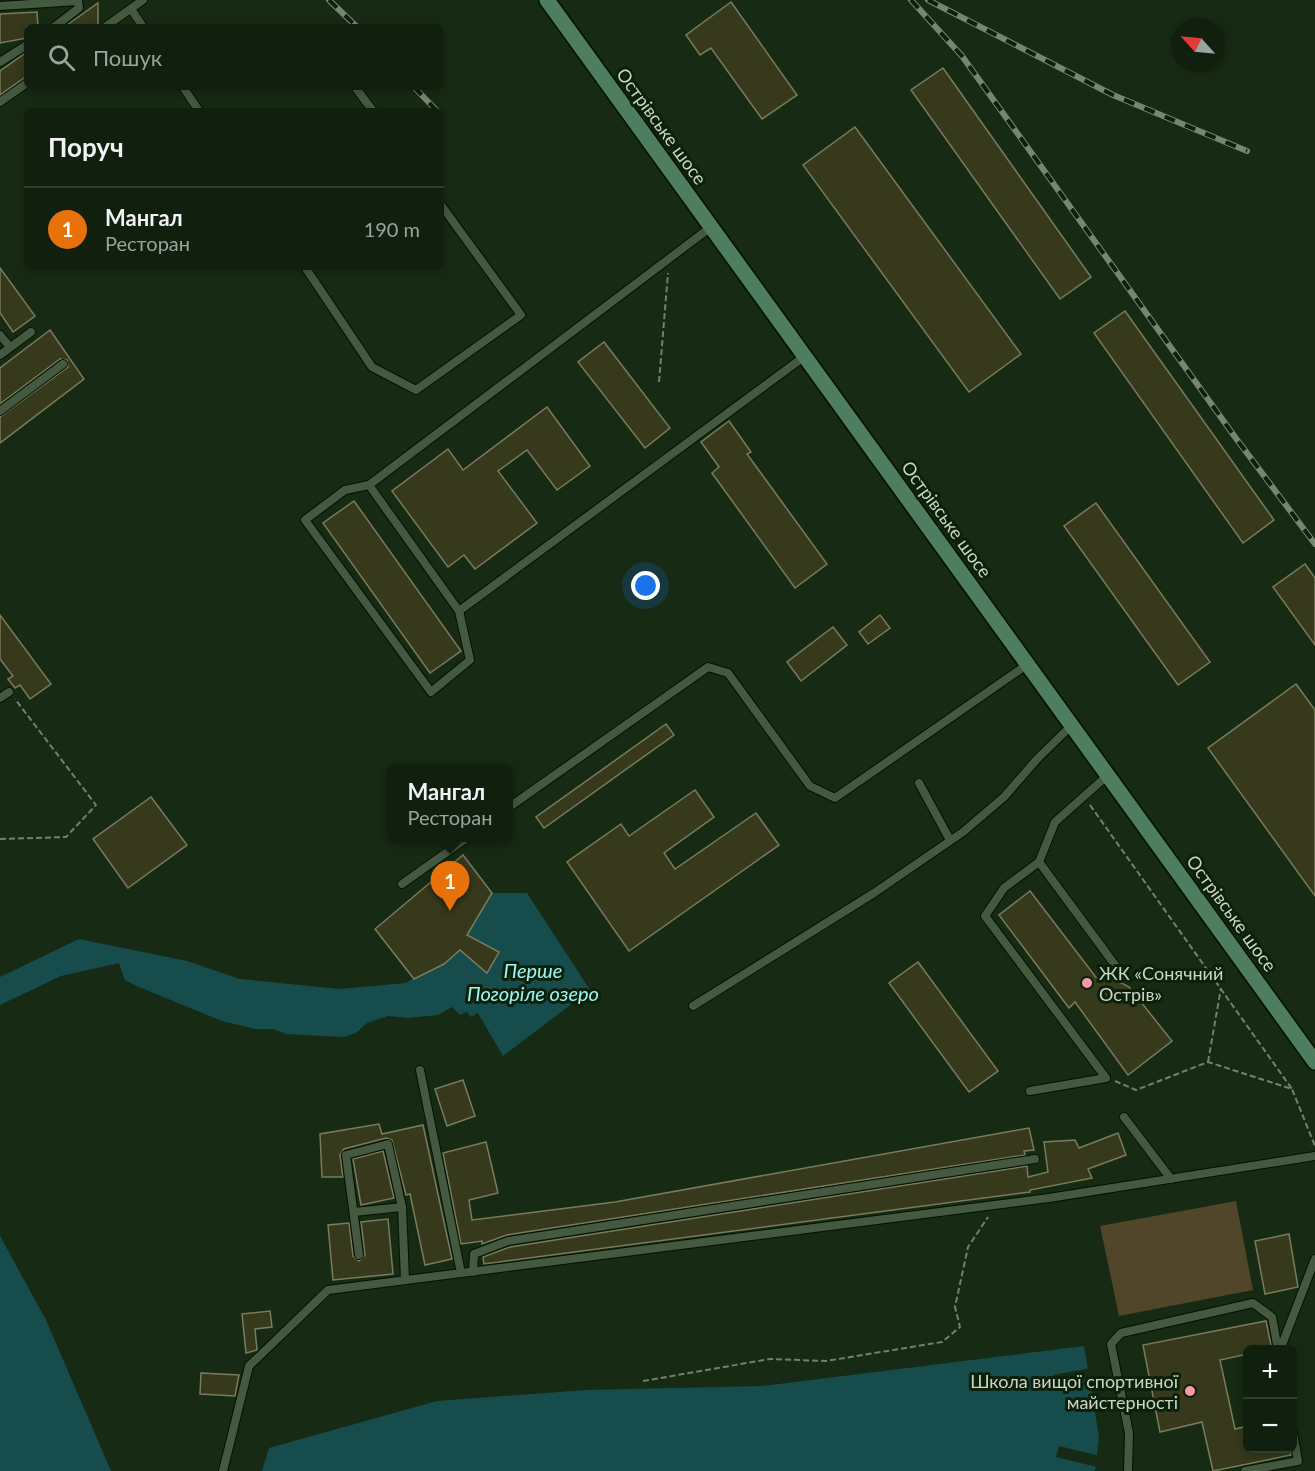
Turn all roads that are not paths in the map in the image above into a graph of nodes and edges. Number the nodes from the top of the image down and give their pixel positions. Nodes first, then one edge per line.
1 (144, 0) edge
2 (547, 0) edge
3 (0, 6) edge
4 (131, 9) junction
5 (58, 24) edge
6 (109, 24) edge
7 (141, 24) edge
8 (24, 47) edge
9 (0, 62) edge
10 (24, 85) edge
11 (185, 90) edge
12 (357, 90) edge
13 (0, 102) edge
14 (198, 108) edge
15 (371, 108) edge
16 (444, 209) edge
17 (711, 227) junction
18 (307, 270) edge
19 (31, 332) dead end
20 (0, 335) edge
21 (10, 347) junction
22 (0, 355) edge
23 (805, 356) junction
24 (63, 364) dead end
25 (0, 411) edge
26 (369, 485) junction
27 (459, 611) junction
28 (1028, 664) junction
29 (9, 692) road end
30 (0, 698) edge
31 (1072, 725) junction
32 (1108, 775) junction
33 (919, 783) dead end
34 (513, 804) edge
35 (950, 840) junction
36 (460, 842) edge
37 (1039, 862) junction
38 (402, 884) dead end
39 (1118, 969) dead end
40 (693, 1006) dead end
41 (1315, 1062) edge
42 (420, 1070) dead end
43 (1030, 1091) dead end
44 (1124, 1117) dead end
45 (1315, 1156) edge
46 (1035, 1159) dead end
47 (1171, 1179) junction
48 (402, 1207) junction
49 (354, 1212) junction
50 (359, 1255) dead end
51 (1315, 1259) edge
52 (473, 1272) junction
53 (461, 1273) junction
54 (405, 1280) junction
55 (1278, 1345) edge
56 (1281, 1345) edge
57 (1297, 1453) edge
58 (1298, 1461) junction
59 (223, 1471) edge
60 (1128, 1471) edge
61 (1245, 1471) edge
62 (1297, 1471) edge

1 - 4 lane
2 - 17 street, Острівське шосе
3 - 5 lane
4 - 6 lane
4 - 7 lane
8 - 9 lane
10 - 13 lane
11 - 14 lane
12 - 15 lane
16 - 18 lane
17 - 23 street, Острівське шосе
17 - 26 lane
19 - 21 lane
20 - 21 lane
21 - 22 lane
23 - 27 lane
23 - 28 street, Острівське шосе
24 - 25 lane
26 - 27 lane
26 - 27 lane
28 - 31 street, Острівське шосе
28 - 34 lane
29 - 30 lane
31 - 32 street, Острівське шосе
31 - 35 lane
32 - 37 lane
32 - 41 street, Острівське шосе
33 - 35 lane
35 - 40 lane
36 - 38 lane
37 - 39 lane
37 - 43 lane
42 - 53 lane
44 - 47 lane
45 - 47 lane
46 - 52 lane
47 - 52 lane
48 - 49 lane
48 - 49 lane
48 - 54 lane
49 - 50 lane
51 - 56 lane
52 - 53 lane
53 - 54 lane
54 - 59 lane
55 - 60 lane
57 - 58 lane
58 - 61 lane
58 - 62 lane

